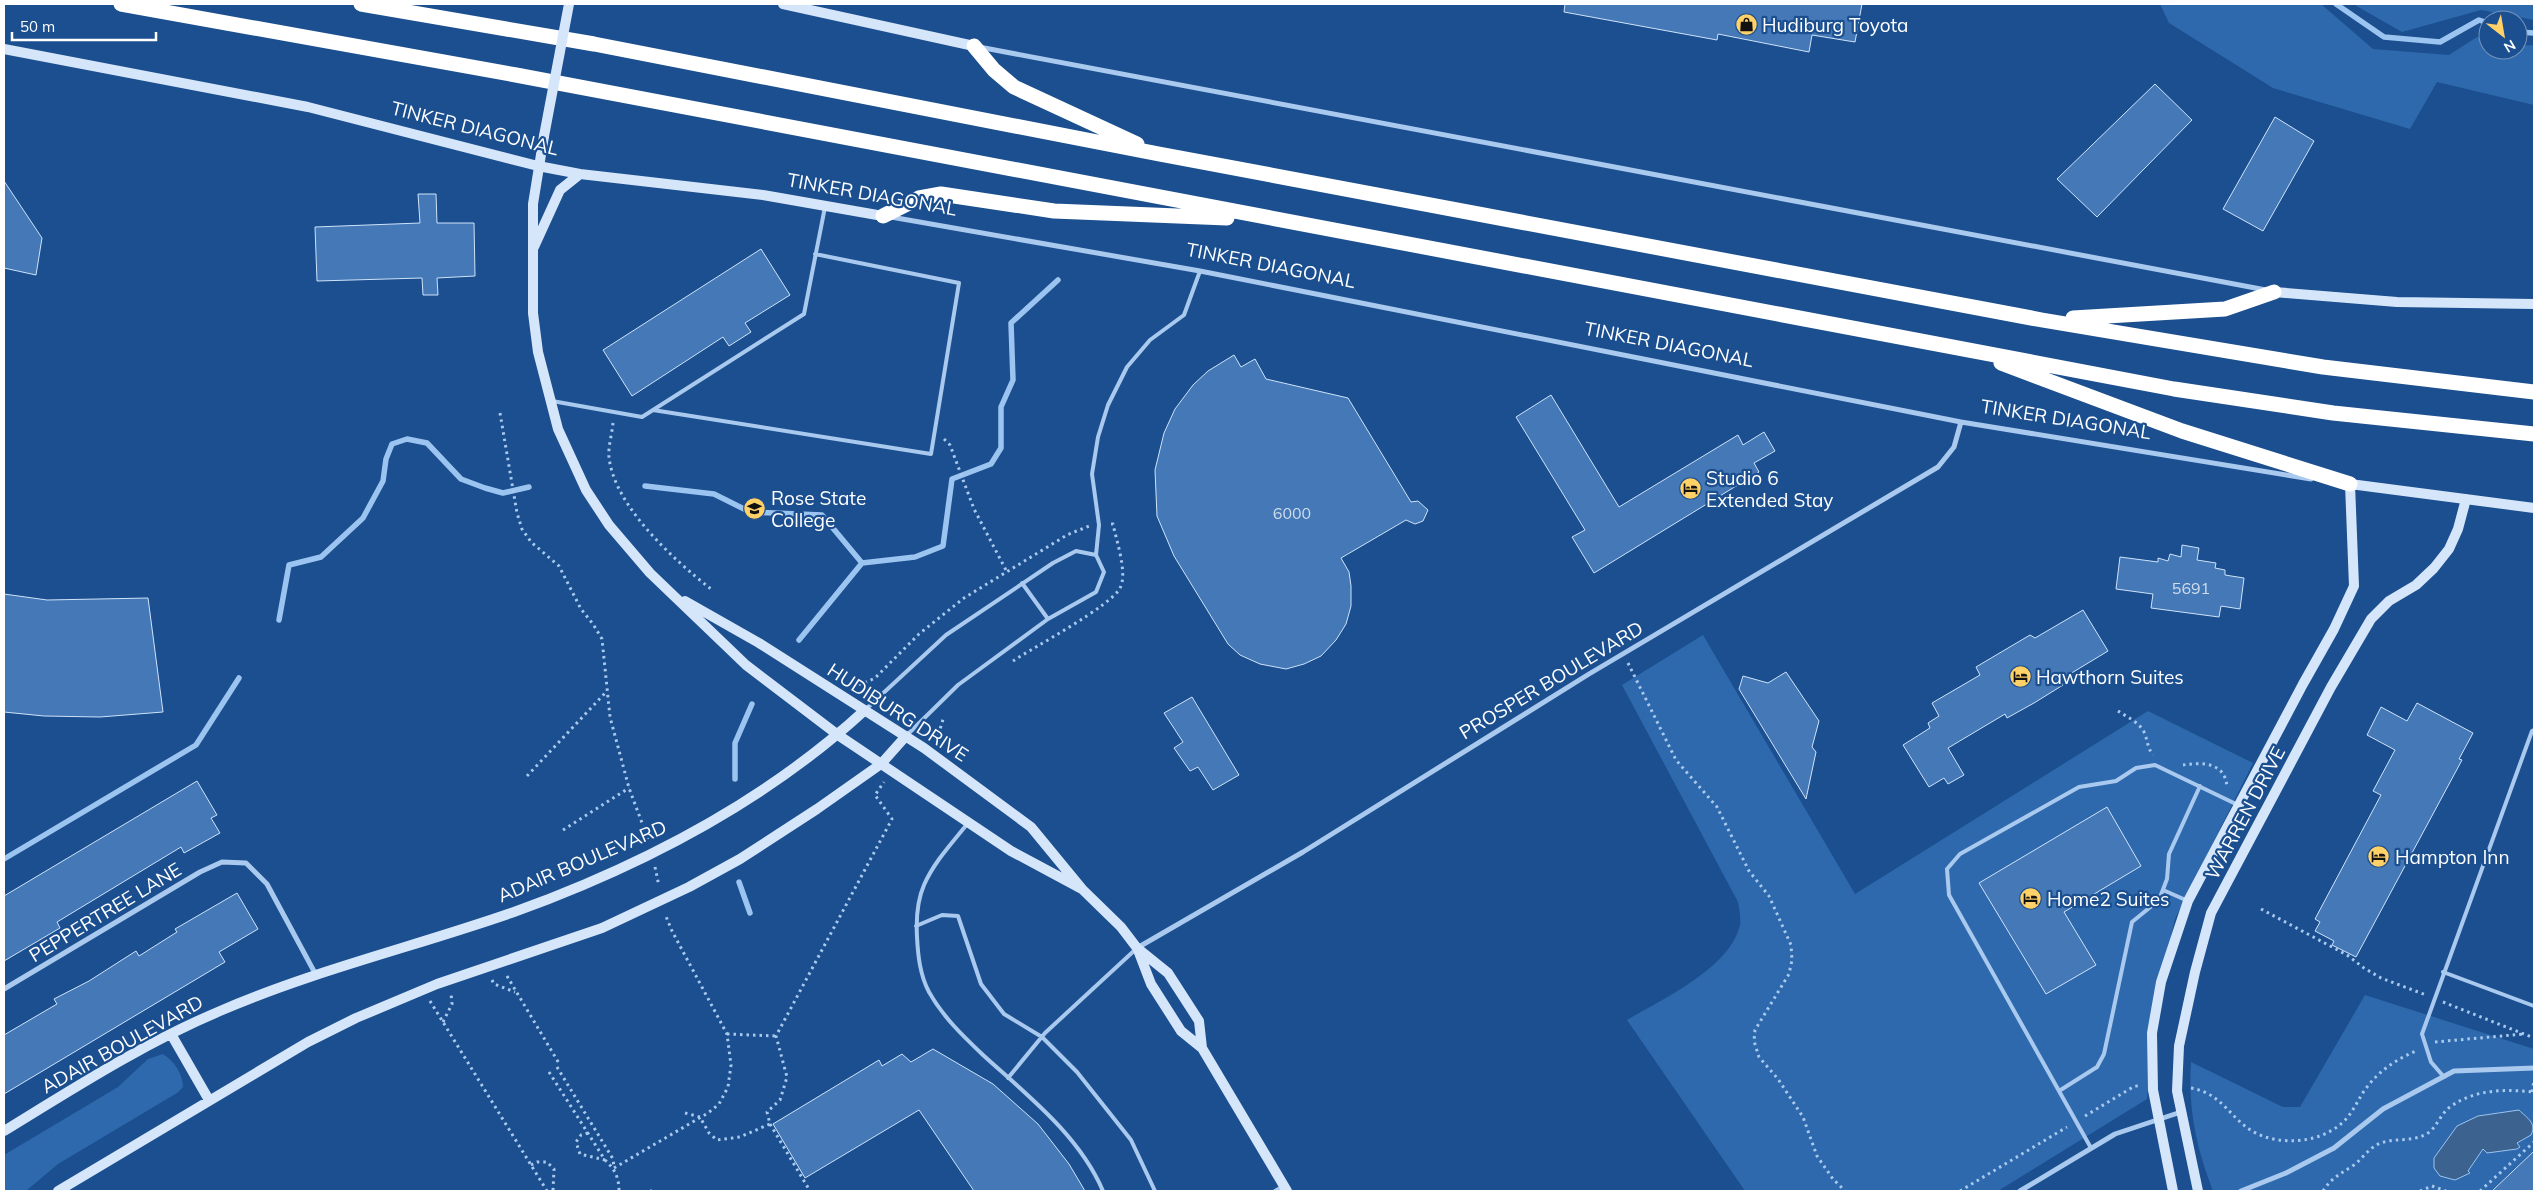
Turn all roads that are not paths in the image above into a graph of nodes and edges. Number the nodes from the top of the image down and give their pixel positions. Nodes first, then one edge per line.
1 (121, 4) edge
2 (361, 4) edge
3 (569, 4) edge
4 (783, 4) edge
5 (974, 46) junction
6 (4, 50) edge
7 (1159, 154) junction
8 (538, 166) junction
9 (580, 174) junction
10 (825, 206) junction
11 (883, 216) junction
12 (1279, 220) junction
13 (532, 253) junction
14 (815, 254) junction
15 (1200, 271) junction
16 (2274, 292) junction
17 (2534, 304) edge
18 (2042, 320) junction
19 (1960, 348) junction
20 (2534, 392) edge
21 (550, 401) junction
22 (653, 410) junction
23 (1961, 422) junction
24 (2534, 434) edge
25 (2350, 484) junction
26 (2466, 499) junction
27 (2534, 508) edge
28 (1096, 555) junction
29 (1022, 583) junction
30 (671, 593) junction
31 (1048, 620) junction
32 (865, 710) junction
33 (2534, 730) edge
34 (838, 734) junction
35 (906, 736) junction
36 (881, 764) junction
37 (2200, 786) junction
38 (2239, 805) junction
39 (969, 822) junction
40 (1082, 889) junction
41 (2163, 890) junction
42 (2188, 901) junction
43 (916, 926) junction
44 (1137, 948) junction
45 (2443, 972) junction
46 (316, 976) junction
47 (4, 989) edge
48 (2534, 1006) edge
49 (171, 1034) junction
50 (1042, 1037) junction
51 (1202, 1048) junction
52 (2534, 1068) edge
53 (2444, 1076) junction
54 (1008, 1078) junction
55 (2058, 1091) junction
56 (210, 1100) junction
57 (2181, 1112) junction
58 (2158, 1118) junction
59 (4, 1131) edge
60 (2091, 1148) junction
61 (1282, 1189) edge
62 (58, 1191) edge
63 (1103, 1191) edge
64 (1156, 1191) edge
65 (2020, 1191) edge
66 (2173, 1191) edge
67 (2198, 1191) edge
68 (2241, 1191) edge

1 - 12 highway
2 - 7 highway
3 - 8 street, HUDIBURG DRIVE, bridge
4 - 5 street
5 - 7 highway
5 - 16 street
6 - 8 street, TINKER DIAGONAL
7 - 18 highway
8 - 9 street, TINKER DIAGONAL
8 - 13 street, HUDIBURG DRIVE
9 - 10 street, TINKER DIAGONAL
9 - 13 street
10 - 11 street, TINKER DIAGONAL
10 - 14 lane
11 - 12 highway
11 - 15 street, TINKER DIAGONAL
12 - 19 highway
13 - 21 street, HUDIBURG DRIVE
14 - 22 lane
14 - 22 lane
15 - 23 street, TINKER DIAGONAL
15 - 28 lane
16 - 17 street
16 - 18 highway
18 - 20 highway
19 - 24 highway
19 - 25 highway
21 - 22 lane
21 - 30 street, HUDIBURG DRIVE
23 - 25 street, TINKER DIAGONAL
23 - 44 street, PROSPER BOULEVARD
25 - 26 street, TINKER DIAGONAL
25 - 38 street, WARREN DRIVE
26 - 27 street, TINKER DIAGONAL
26 - 57 street, WARREN DRIVE
28 - 29 lane, ADAIR BOULEVARD
28 - 31 lane
29 - 31 lane
29 - 32 lane, ADAIR BOULEVARD
30 - 32 street, HUDIBURG DRIVE
30 - 34 street, HUDIBURG DRIVE
31 - 35 lane
32 - 34 street, ADAIR BOULEVARD
32 - 35 street, HUDIBURG DRIVE
33 - 45 lane
34 - 36 street, HUDIBURG DRIVE
34 - 46 street, ADAIR BOULEVARD
35 - 36 street
35 - 40 street, HUDIBURG DRIVE
36 - 39 street, HUDIBURG DRIVE
36 - 56 street
37 - 38 lane
37 - 41 lane
37 - 55 lane
38 - 42 street, WARREN DRIVE
39 - 40 street, HUDIBURG DRIVE
39 - 43 lane
40 - 44 street, HUDIBURG DRIVE
41 - 42 lane
41 - 55 lane
42 - 58 street, WARREN DRIVE
43 - 50 lane
43 - 54 lane
44 - 50 lane
44 - 51 street, HUDIBURG DRIVE
44 - 51 street, HUDIBURG DRIVE
45 - 48 lane
45 - 53 lane
46 - 47 street, PEPPERTREE LANE
46 - 49 street, ADAIR BOULEVARD
49 - 56 street
49 - 59 street, ADAIR BOULEVARD
50 - 54 lane
50 - 64 lane
51 - 61 street, HUDIBURG DRIVE
52 - 53 street
53 - 68 street
54 - 63 lane
55 - 60 lane
56 - 62 street
57 - 58 street
57 - 67 street, WARREN DRIVE
58 - 60 street
58 - 66 street, WARREN DRIVE
60 - 65 street

